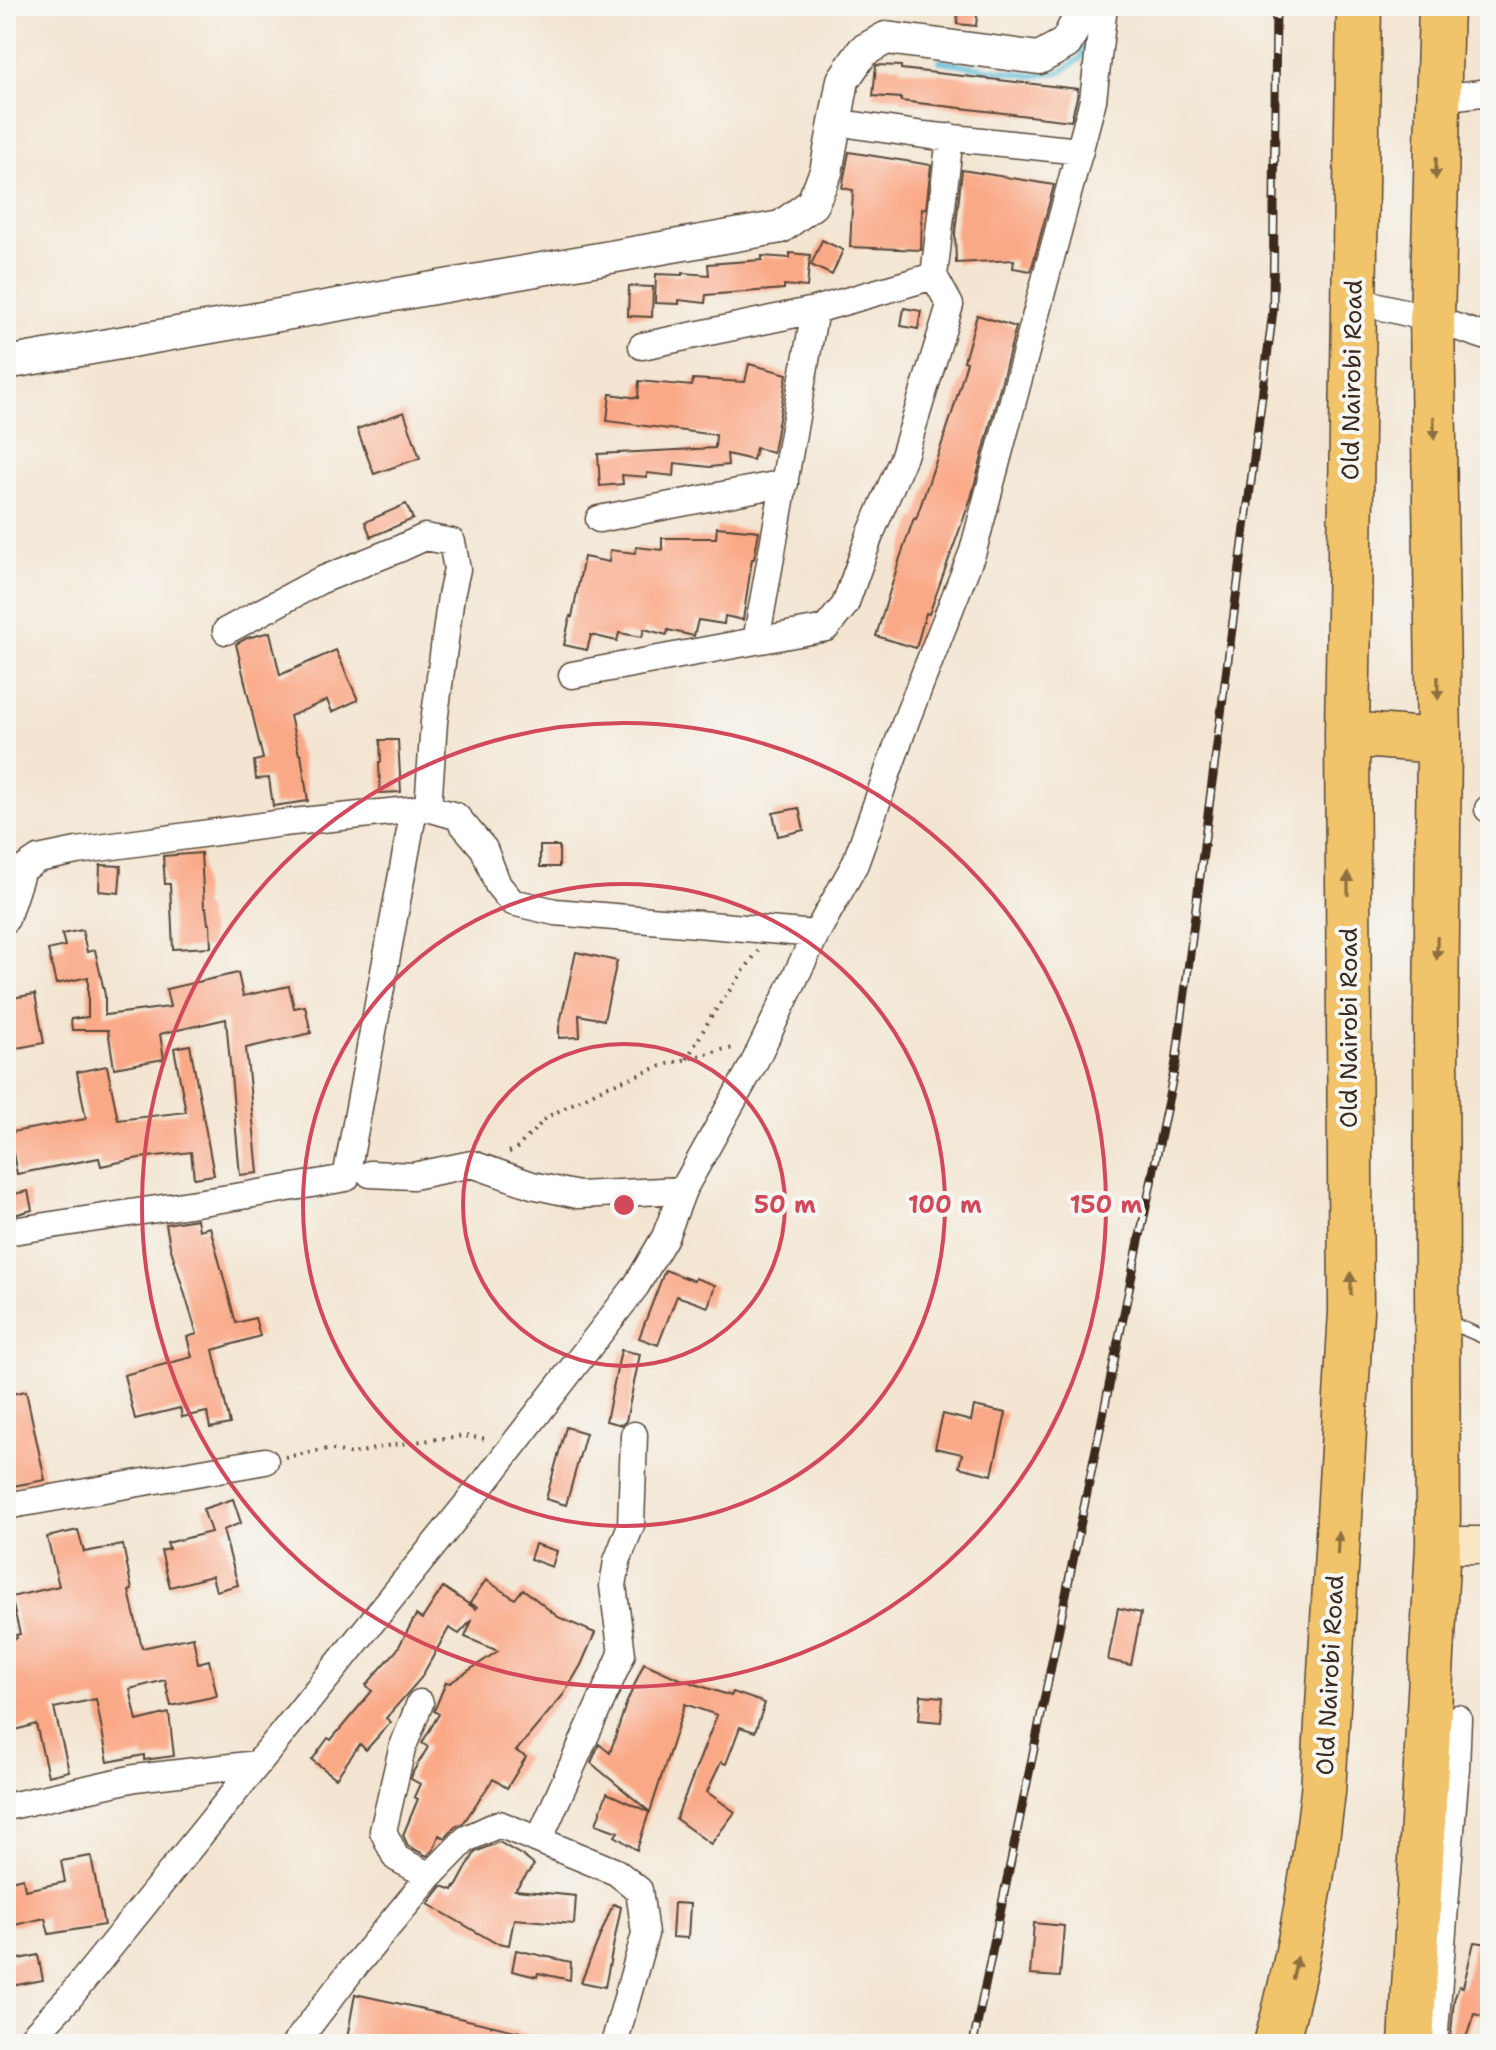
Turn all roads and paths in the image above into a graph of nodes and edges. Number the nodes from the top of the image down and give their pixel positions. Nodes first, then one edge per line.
1 (1085, 6) edge
2 (1104, 6) edge
3 (1359, 6) edge
4 (1441, 6) edge
5 (1490, 92) edge
6 (1439, 98) junction
7 (855, 125) dead end
8 (950, 137) junction
9 (1080, 151) junction
10 (934, 276) junction
11 (1354, 300) junction
12 (815, 310) junction
13 (1432, 319) junction
14 (1490, 338) edge
15 (642, 346) dead end
16 (6, 363) edge
17 (785, 483) junction
18 (599, 519) dead end
19 (226, 631) dead end
20 (756, 641) junction
21 (572, 675) dead end
22 (1347, 734) junction
23 (1439, 741) junction
24 (421, 809) junction
25 (6, 919) edge
26 (774, 931) junction
27 (816, 934) junction
28 (763, 1046) junction
29 (687, 1059) junction
30 (472, 1164) junction
31 (370, 1174) dead end
32 (683, 1190) junction
33 (6, 1232) edge
34 (1437, 1317) junction
35 (1490, 1340) edge
36 (634, 1435) dead end
37 (516, 1442) junction
38 (265, 1461) joint
39 (6, 1506) edge
40 (1438, 1545) junction
41 (1490, 1545) edge
42 (420, 1703) dead end
43 (1458, 1718) dead end
44 (257, 1764) junction
45 (6, 1807) edge
46 (539, 1840) junction
47 (430, 1876) junction
48 (26, 2044) edge
49 (295, 2044) edge
50 (614, 2044) edge
51 (1276, 2044) edge
52 (1411, 2044) edge
53 (1434, 2044) edge

1 - 16 street
2 - 9 street
3 - 11 highway, Old Nairobi Road
4 - 6 highway
5 - 6 street
6 -> 13 highway
7 - 8 street
8 - 9 street
8 - 10 street
9 - 27 street
10 - 12 street
10 - 20 street
11 - 13 street
11 - 22 highway, Old Nairobi Road
12 - 15 street
12 - 17 street
13 - 14 street
13 -> 23 highway
17 - 18 street
17 - 20 street
19 - 24 street
20 - 21 street
22 - 23 highway
51 -> 22 highway, Old Nairobi Road
23 -> 34 highway
24 - 25 street
24 - 26 street
24 - 33 street
26 - 27 street
26 - 29 path
27 - 28 street
28 - 29 path
28 - 32 street
29 - 30 path
30 - 31 street
30 - 32 street
32 - 37 street
34 - 35 lane
34 - 40 highway
36 - 46 street
37 - 38 path
37 - 44 street
38 - 39 street
40 - 41 main road
40 - 52 highway
42 - 47 street
43 - 53 street
44 - 45 street
44 - 48 street
46 - 47 street
46 - 50 street
47 - 49 street

